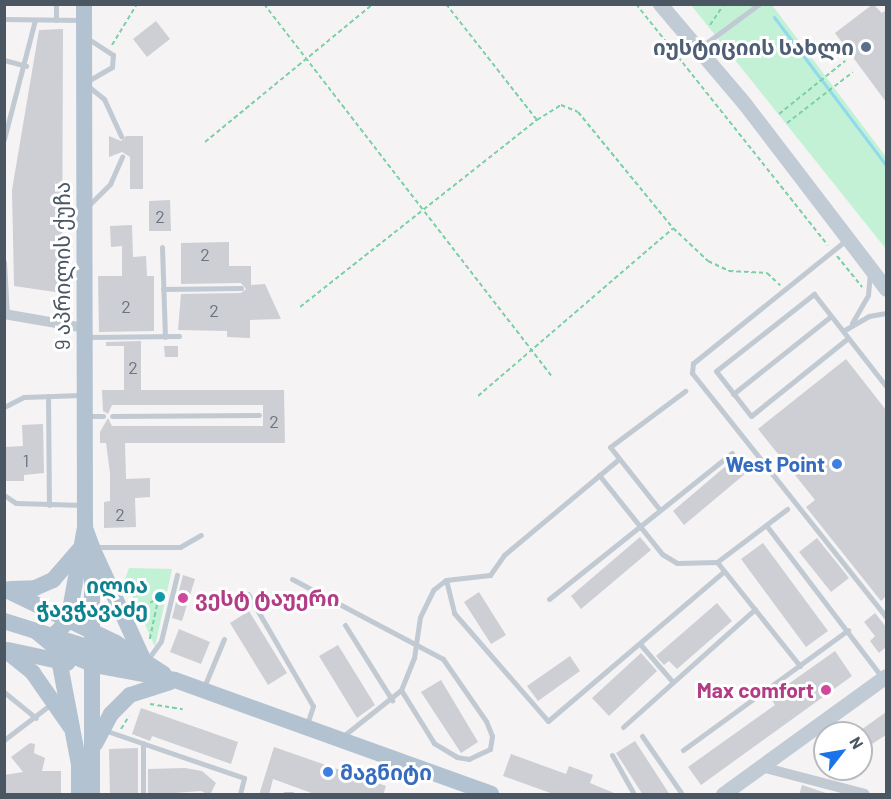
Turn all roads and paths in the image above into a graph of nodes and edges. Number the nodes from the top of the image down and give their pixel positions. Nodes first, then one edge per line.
1 (56, 4) edge
2 (137, 4) edge
3 (264, 4) edge
4 (373, 4) edge
5 (446, 4) edge
6 (636, 4) edge
7 (660, 4) edge
8 (724, 4) edge
9 (759, 4) edge
10 (84, 12) edge
11 (4, 19) edge
12 (35, 20) junction
13 (56, 20) junction
14 (710, 25) dead end
15 (84, 37) junction
16 (697, 50) junction
17 (112, 55) junction
18 (307, 59) junction
19 (4, 60) edge
20 (845, 61) dead end
21 (26, 66) junction
22 (853, 72) dead end
23 (84, 83) junction
24 (779, 114) dead end
25 (537, 120) junction
26 (787, 123) dead end
27 (122, 136) dead end
28 (4, 139) edge
29 (205, 142) dead end
30 (122, 157) dead end
31 (426, 210) junction
32 (84, 211) junction
33 (674, 228) junction
34 (848, 239) junction
35 (162, 247) dead end
36 (833, 251) junction
37 (4, 262) edge
38 (870, 269) junction
39 (241, 288) dead end
40 (163, 289) junction
41 (783, 290) junction
42 (886, 290) edge
43 (868, 295) junction
44 (300, 307) dead end
45 (886, 313) edge
46 (6, 314) edge
47 (831, 316) junction
48 (852, 324) junction
49 (843, 331) junction
50 (84, 333) junction
51 (179, 336) dead end
52 (165, 337) junction
53 (848, 338) junction
54 (533, 351) junction
55 (552, 376) dead end
56 (886, 386) edge
57 (685, 391) dead end
58 (733, 394) junction
59 (85, 395) junction
60 (48, 396) junction
61 (478, 396) dead end
62 (4, 407) edge
63 (259, 415) dead end
64 (85, 416) junction
65 (103, 416) dead end
66 (112, 416) dead end
67 (732, 453) dead end
68 (619, 459) junction
69 (599, 475) junction
70 (4, 495) edge
71 (49, 504) junction
72 (85, 505) junction
73 (787, 509) dead end
74 (660, 510) junction
75 (766, 525) junction
76 (640, 526) junction
77 (201, 536) dead end
78 (86, 548) junction
79 (717, 562) junction
80 (724, 571) junction
81 (177, 575) dead end
82 (292, 579) dead end
83 (446, 580) junction
84 (5, 589) edge
85 (248, 594) dead end
86 (549, 599) dead end
87 (755, 609) junction
88 (137, 610) dead end
89 (886, 617) edge
90 (4, 621) edge
91 (68, 621) junction
92 (345, 625) dead end
93 (848, 630) junction
94 (93, 639) junction
95 (150, 639) dead end
96 (224, 639) dead end
97 (640, 645) junction
98 (414, 646) junction
99 (57, 648) junction
100 (5, 650) edge
101 (144, 662) junction
102 (94, 665) junction
103 (800, 666) junction
104 (885, 677) edge
105 (175, 680) junction
106 (672, 681) junction
107 (202, 690) junction
108 (401, 690) junction
109 (4, 692) edge
110 (392, 700) junction
111 (54, 702) junction
112 (147, 704) dead end
113 (134, 709) dead end
114 (183, 709) dead end
115 (36, 718) junction
116 (306, 728) junction
117 (623, 728) dead end
118 (74, 731) junction
119 (110, 732) junction
120 (642, 736) dead end
121 (338, 739) junction
122 (4, 740) edge
123 (142, 743) junction
124 (92, 750) junction
125 (683, 750) dead end
126 (612, 756) dead end
127 (762, 767) junction
128 (79, 795) edge
129 (93, 795) edge
130 (143, 795) edge
131 (240, 795) edge
132 (285, 795) edge
133 (292, 795) edge
134 (491, 795) edge
135 (634, 795) edge
136 (682, 795) edge
137 (723, 795) edge
138 (865, 795) edge

1 - 13 lane
2 - 17 path
3 - 18 path
4 - 18 path
5 - 25 path
6 - 36 path
7 - 16 main road
8 - 14 path
9 - 16 lane
10 - 13 lane
10 - 15 main road, 9 აპრილის ქუჩა
11 - 12 lane
12 - 13 lane
12 - 21 lane
15 - 17 lane
15 - 23 main road, 9 აპრილის ქუჩა
16 - 34 main road
17 - 23 lane
18 - 29 path
18 - 31 path
19 - 21 lane
20 - 24 path
21 - 28 lane
22 - 26 path
23 - 27 lane
23 - 32 main road, 9 აპრილის ქუჩა
25 - 31 path
25 - 33 path
30 - 32 lane
31 - 44 path
31 - 54 path
32 - 50 main road, 9 აპრილის ქუჩა
33 - 41 path
33 - 54 path
34 - 36 lane
34 - 38 main road
35 - 40 lane
36 - 41 lane
36 - 43 path
37 - 46 lane
38 - 42 main road
38 - 43 lane
39 - 40 lane
40 - 52 lane
41 - 89 lane
43 - 48 lane
45 - 48 lane
46 - 50 street
47 - 49 lane
47 - 58 lane
47 - 58 lane
48 - 49 lane
49 - 53 lane
50 - 52 lane
50 - 59 main road, 9 აპრილის ქუჩა
51 - 52 lane
53 - 56 lane
53 - 58 lane
54 - 55 path
54 - 61 path
57 - 68 lane
59 - 60 lane
59 - 64 main road, 9 აპრილის ქუჩა
60 - 62 lane
60 - 71 lane
63 - 66 lane
64 - 65 lane
64 - 72 main road, 9 აპრილის ქუჩა
67 - 74 lane
68 - 69 lane
68 - 74 lane
69 - 76 lane
69 - 83 lane
70 - 71 lane
71 - 72 lane
72 - 78 main road, 9 აპრილის ქუჩა
73 - 75 lane
74 - 76 lane
75 - 79 lane
75 - 93 lane
76 - 79 lane
76 - 86 lane
77 - 78 lane
78 - 84 main road
78 - 91 main road
78 - 94 main road
78 - 101 main road
79 - 80 lane
80 - 87 lane
80 - 97 lane
81 - 101 lane
82 - 98 lane
83 - 97 lane
83 - 98 lane
84 - 91 main road
85 - 116 lane
87 - 103 lane
87 - 106 lane
88 - 95 path
90 - 99 main road
91 - 94 main road
91 - 99 main road
92 - 110 lane
93 - 103 lane
93 - 104 lane
94 - 99 main road
94 - 101 main road
94 - 102 main road
96 - 107 lane
97 - 106 lane
98 - 108 lane
98 - 108 lane
99 - 100 main road
99 - 102 main road
99 - 118 main road
100 - 111 main road
101 - 105 main road
102 - 105 main road
102 - 124 main road
103 - 125 lane
104 - 127 main road
105 - 107 main road
105 - 119 main road
106 - 117 lane
107 - 116 main road
108 - 110 lane
109 - 115 lane
110 - 121 lane
111 - 115 lane
111 - 118 main road
112 - 114 path
113 - 119 path
115 - 122 lane
116 - 121 main road
118 - 128 main road
119 - 123 lane
119 - 124 main road
120 - 136 lane
121 - 134 main road
123 - 130 lane
123 - 131 lane
124 - 129 main road
126 - 135 lane
127 - 137 main road
127 - 138 street
132 - 133 lane

